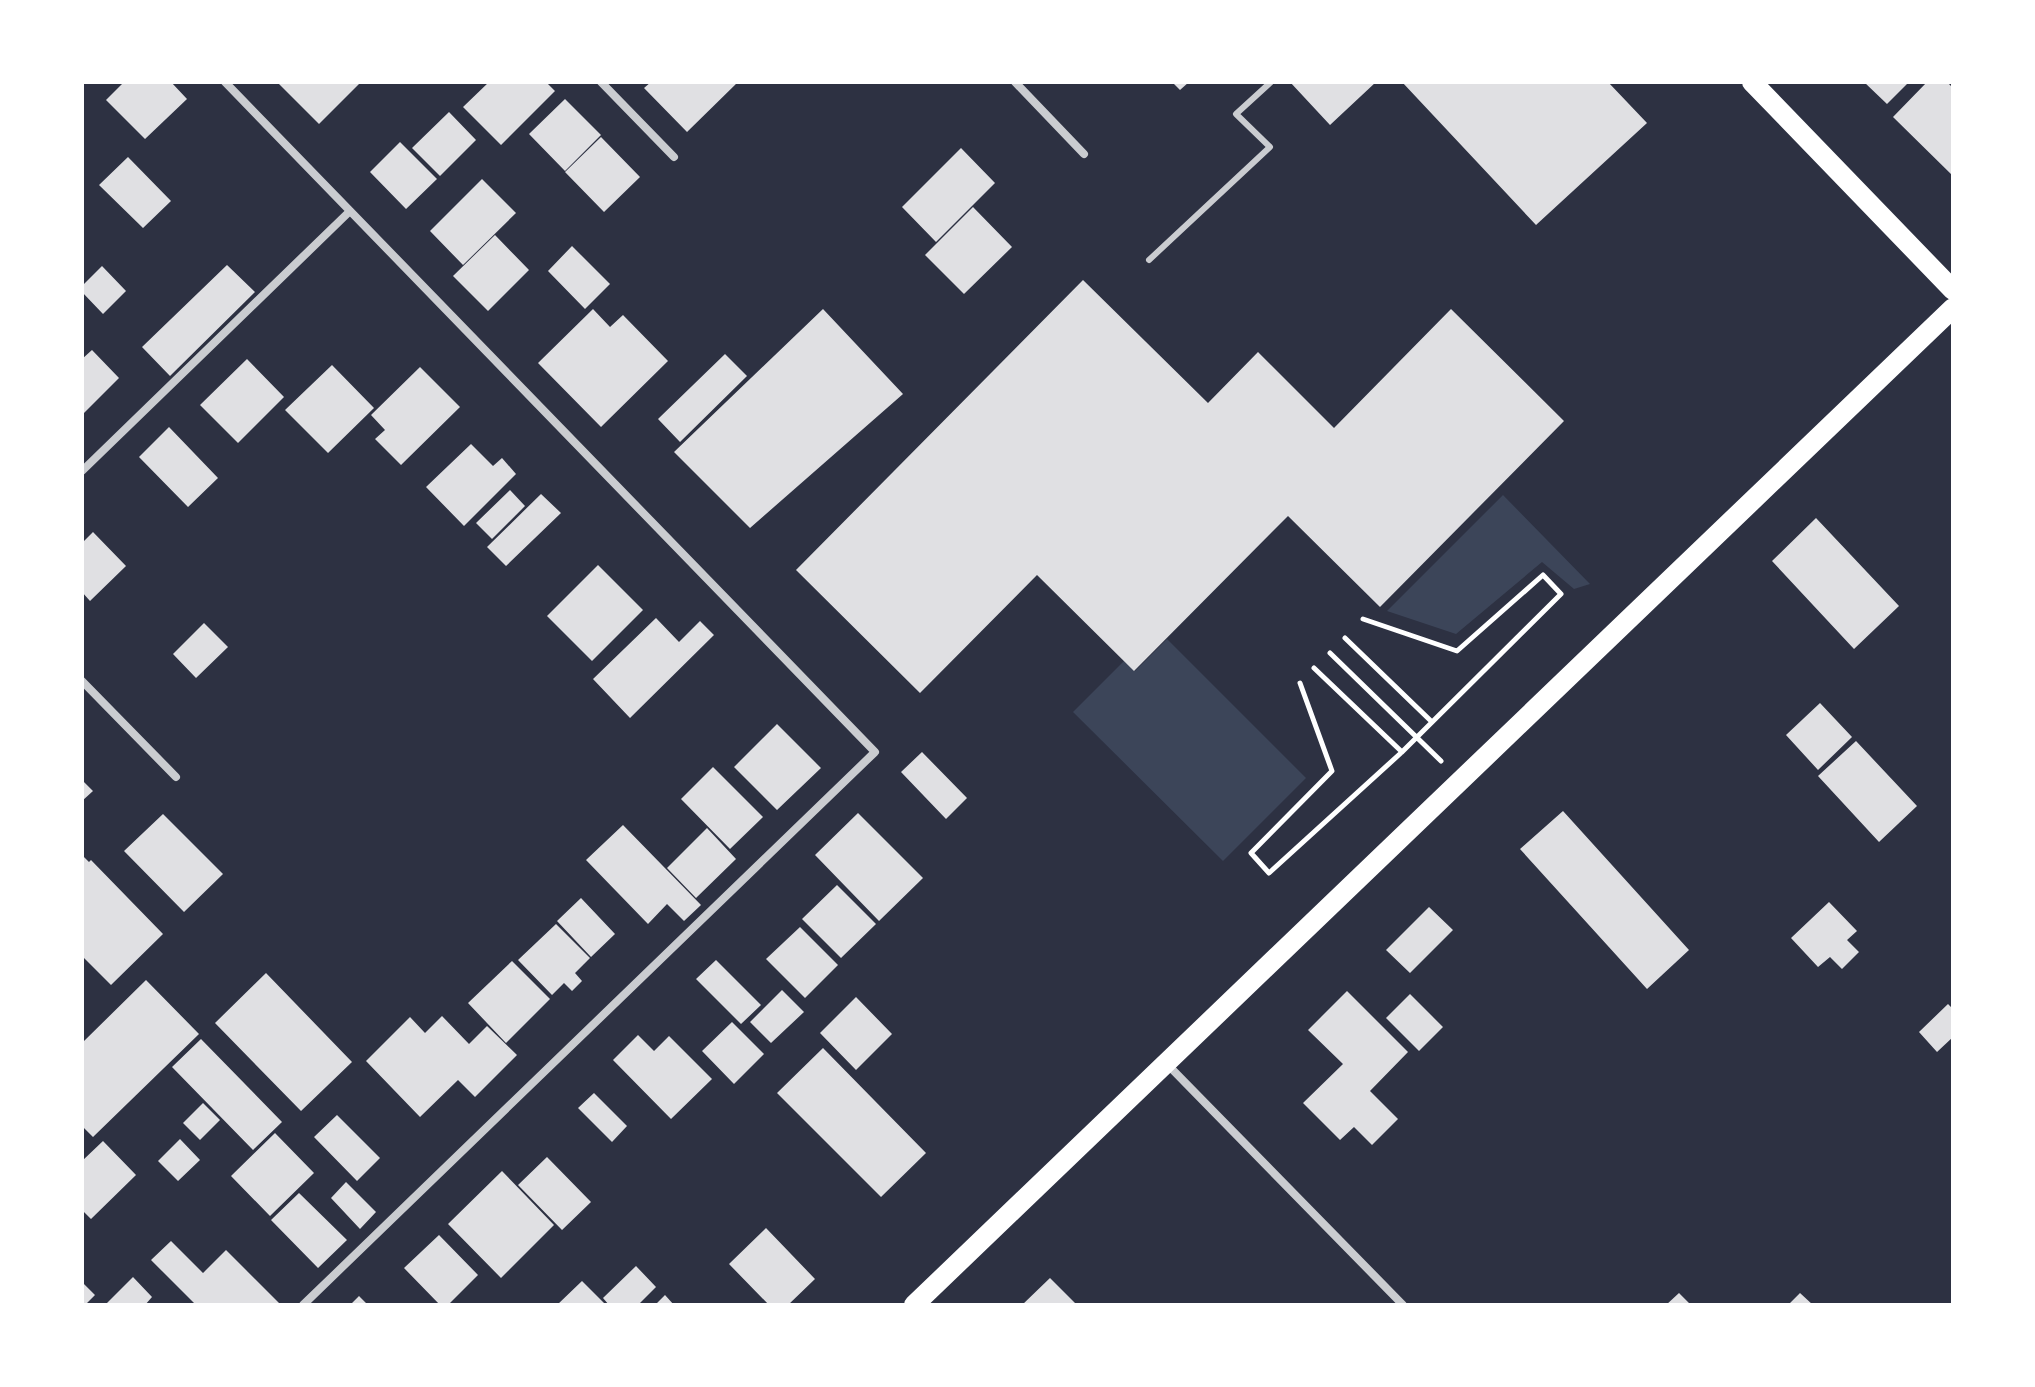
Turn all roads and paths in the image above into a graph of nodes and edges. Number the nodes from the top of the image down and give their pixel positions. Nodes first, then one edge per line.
1 (225, 82) edge
2 (601, 82) edge
3 (1015, 82) edge
4 (1271, 82) edge
5 (1752, 82) edge
6 (1084, 154) dead end
7 (674, 157) dead end
8 (350, 211) junction
9 (1149, 260) dead end
10 (1953, 290) edge
11 (1953, 308) edge
12 (82, 471) edge
13 (1363, 619) dead end
14 (1345, 638) dead end
15 (1330, 653) dead end
16 (1314, 668) dead end
17 (82, 681) edge
18 (1300, 683) dead end
19 (1432, 722) junction
20 (1417, 736) junction
21 (1402, 752) junction
22 (176, 777) dead end
23 (1166, 1063) junction
24 (303, 1305) edge
25 (914, 1305) edge
26 (1403, 1305) edge

1 - 8 street
2 - 7 street
3 - 6 street
4 - 9 lane
5 - 10 main road
8 - 12 street
8 - 24 street
11 - 23 main road
13 - 19 path
14 - 19 path
15 - 20 path
16 - 21 path
17 - 22 street
18 - 21 path
19 - 20 path
20 - 21 path
23 - 25 main road
23 - 26 street

